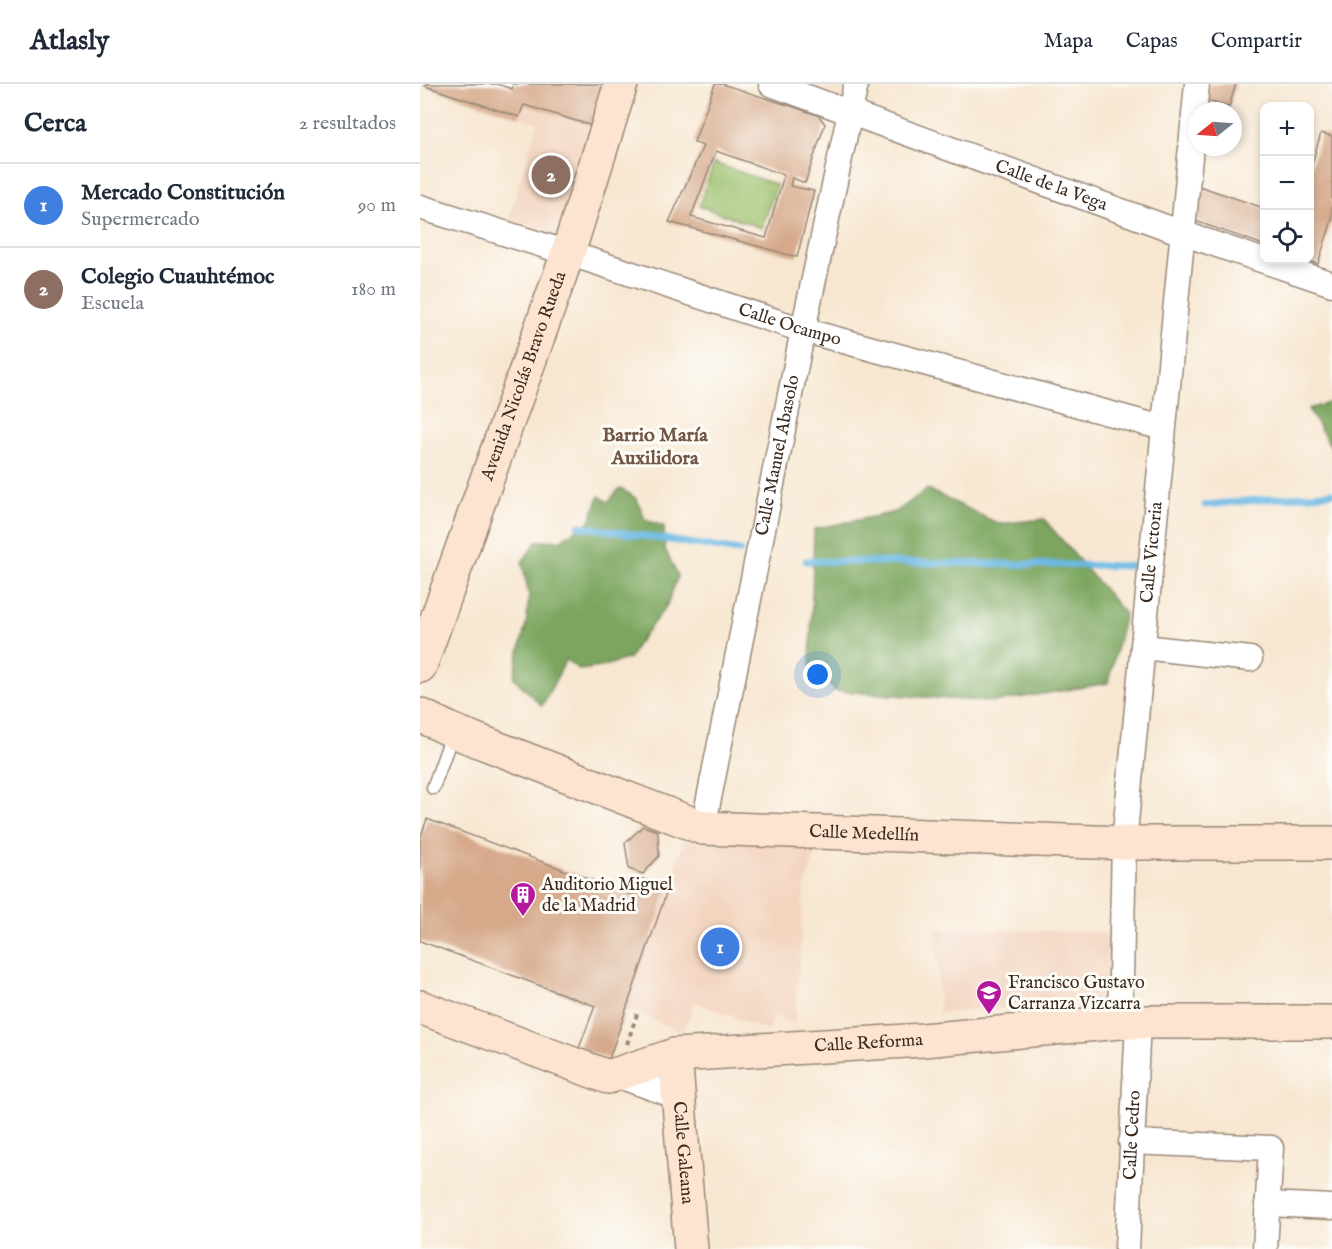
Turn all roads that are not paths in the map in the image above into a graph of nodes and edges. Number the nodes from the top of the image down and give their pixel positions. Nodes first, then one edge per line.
1 (621, 84) edge
2 (771, 84) edge
3 (856, 84) edge
4 (1197, 84) edge
5 (849, 113) junction
6 (420, 207) edge
7 (1182, 233) junction
8 (568, 253) junction
9 (1332, 284) edge
10 (803, 330) junction
11 (1163, 428) junction
12 (1143, 647) junction
13 (1250, 659) dead end
14 (420, 666) edge
15 (420, 715) edge
16 (453, 731) junction
17 (433, 788) dead end
18 (703, 828) junction
19 (1124, 843) junction
20 (1332, 843) edge
21 (420, 1007) edge
22 (1129, 1022) junction
23 (1332, 1022) edge
24 (675, 1055) junction
25 (616, 1075) junction
26 (678, 1097) junction
27 (1131, 1142) junction
28 (1268, 1204) junction
29 (1332, 1207) edge
30 (691, 1249) edge
31 (1126, 1249) edge
32 (1264, 1249) edge

1 - 8 street, Avenida Nicolás Bravo Rueda
2 - 5 street, Calle de la Vega
3 - 5 street, Calle Manuel Abasolo
4 - 7 street, Calle Victoria
5 - 7 street, Calle de la Vega
5 - 10 street, Calle Manuel Abasolo
6 - 8 street, Calle Ocampo
7 - 9 street, Calle de la Vega
7 - 11 street, Calle Victoria
8 - 10 street, Calle Ocampo
8 - 14 street, Avenida Nicolás Bravo Rueda
10 - 11 street, Calle Ocampo
10 - 18 street, Calle Manuel Abasolo
11 - 12 street, Calle Victoria
12 - 13 street
12 - 19 street, Calle Victoria
15 - 16 street, Calle Medellín
16 - 17 lane
16 - 18 street, Calle Medellín
18 - 19 street, Calle Medellín
19 - 20 street, Calle Medellín
19 - 22 street, Calle Victoria
21 - 25 street, Calle Reforma
22 - 23 street, Calle Reforma
22 - 24 street, Calle Reforma
22 - 27 street, Calle Cedro
24 - 25 street, Calle Reforma
24 - 26 street, Calle Galeana
25 - 26 street
26 - 30 street, Calle Galeana
27 - 28 street
27 - 31 street, Calle Cedro
28 - 29 street
28 - 32 street

